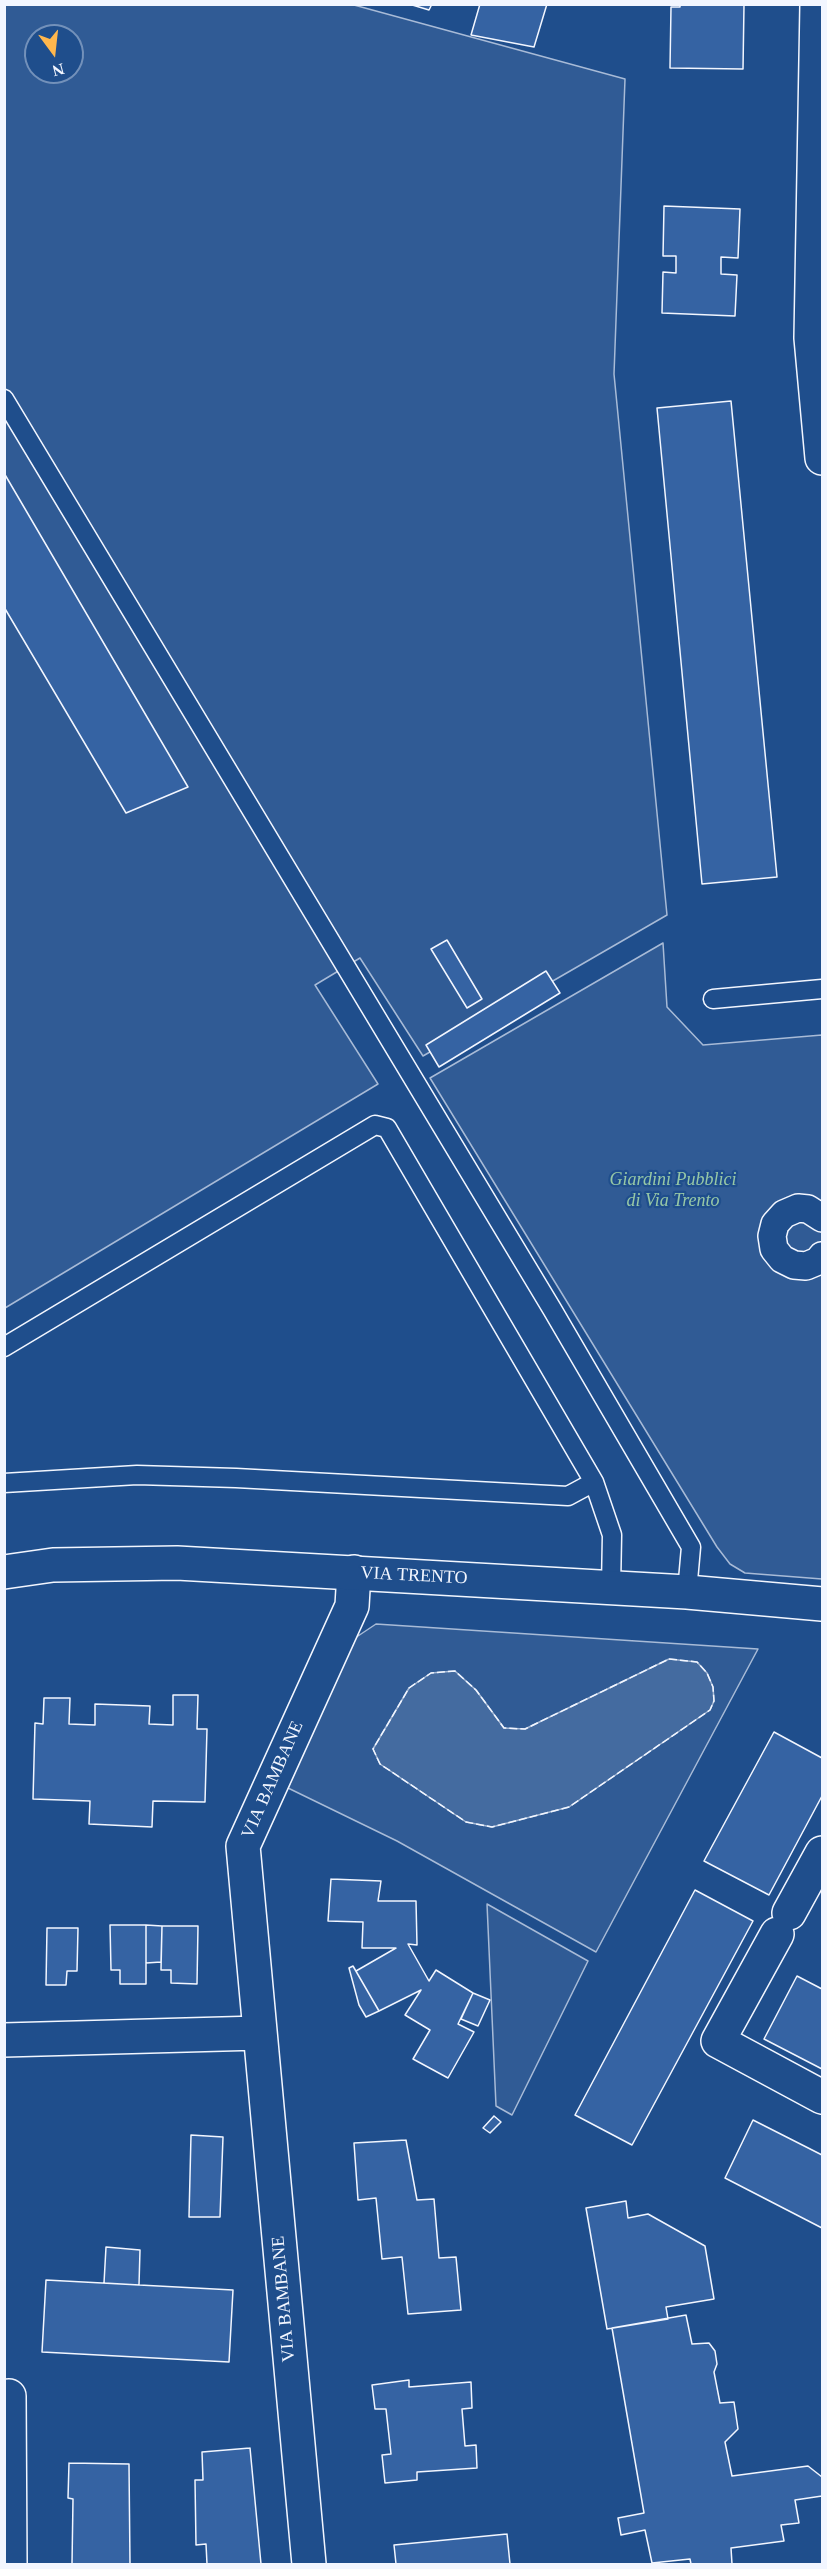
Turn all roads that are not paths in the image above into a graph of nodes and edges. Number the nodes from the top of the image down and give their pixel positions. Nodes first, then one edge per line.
1 (817, 4) edge
2 (4, 399) edge
3 (822, 458) edge
4 (822, 989) edge
5 (713, 999) dead end
6 (822, 1218) edge
7 (822, 1256) edge
8 (4, 1347) edge
9 (594, 1482) junction
10 (4, 1483) edge
11 (4, 1572) edge
12 (354, 1572) junction
13 (611, 1587) junction
14 (687, 1592) junction
15 (822, 1604) edge
16 (822, 1853) edge
17 (259, 2033) junction
18 (4, 2040) edge
19 (822, 2097) edge
20 (9, 2396) dead end
21 (10, 2565) edge
22 (309, 2565) edge

1 - 3 street
2 - 14 lane
4 - 5 lane
6 - 7 street
8 - 9 lane
9 - 10 lane
9 - 13 lane
11 - 12 street, VIA TRENTO
12 - 13 street, VIA TRENTO
12 - 17 street, VIA BAMBANE
13 - 14 street, VIA TRENTO
14 - 15 street, VIA TRENTO
16 - 19 street
17 - 18 street
17 - 22 street, VIA BAMBANE
20 - 21 street

